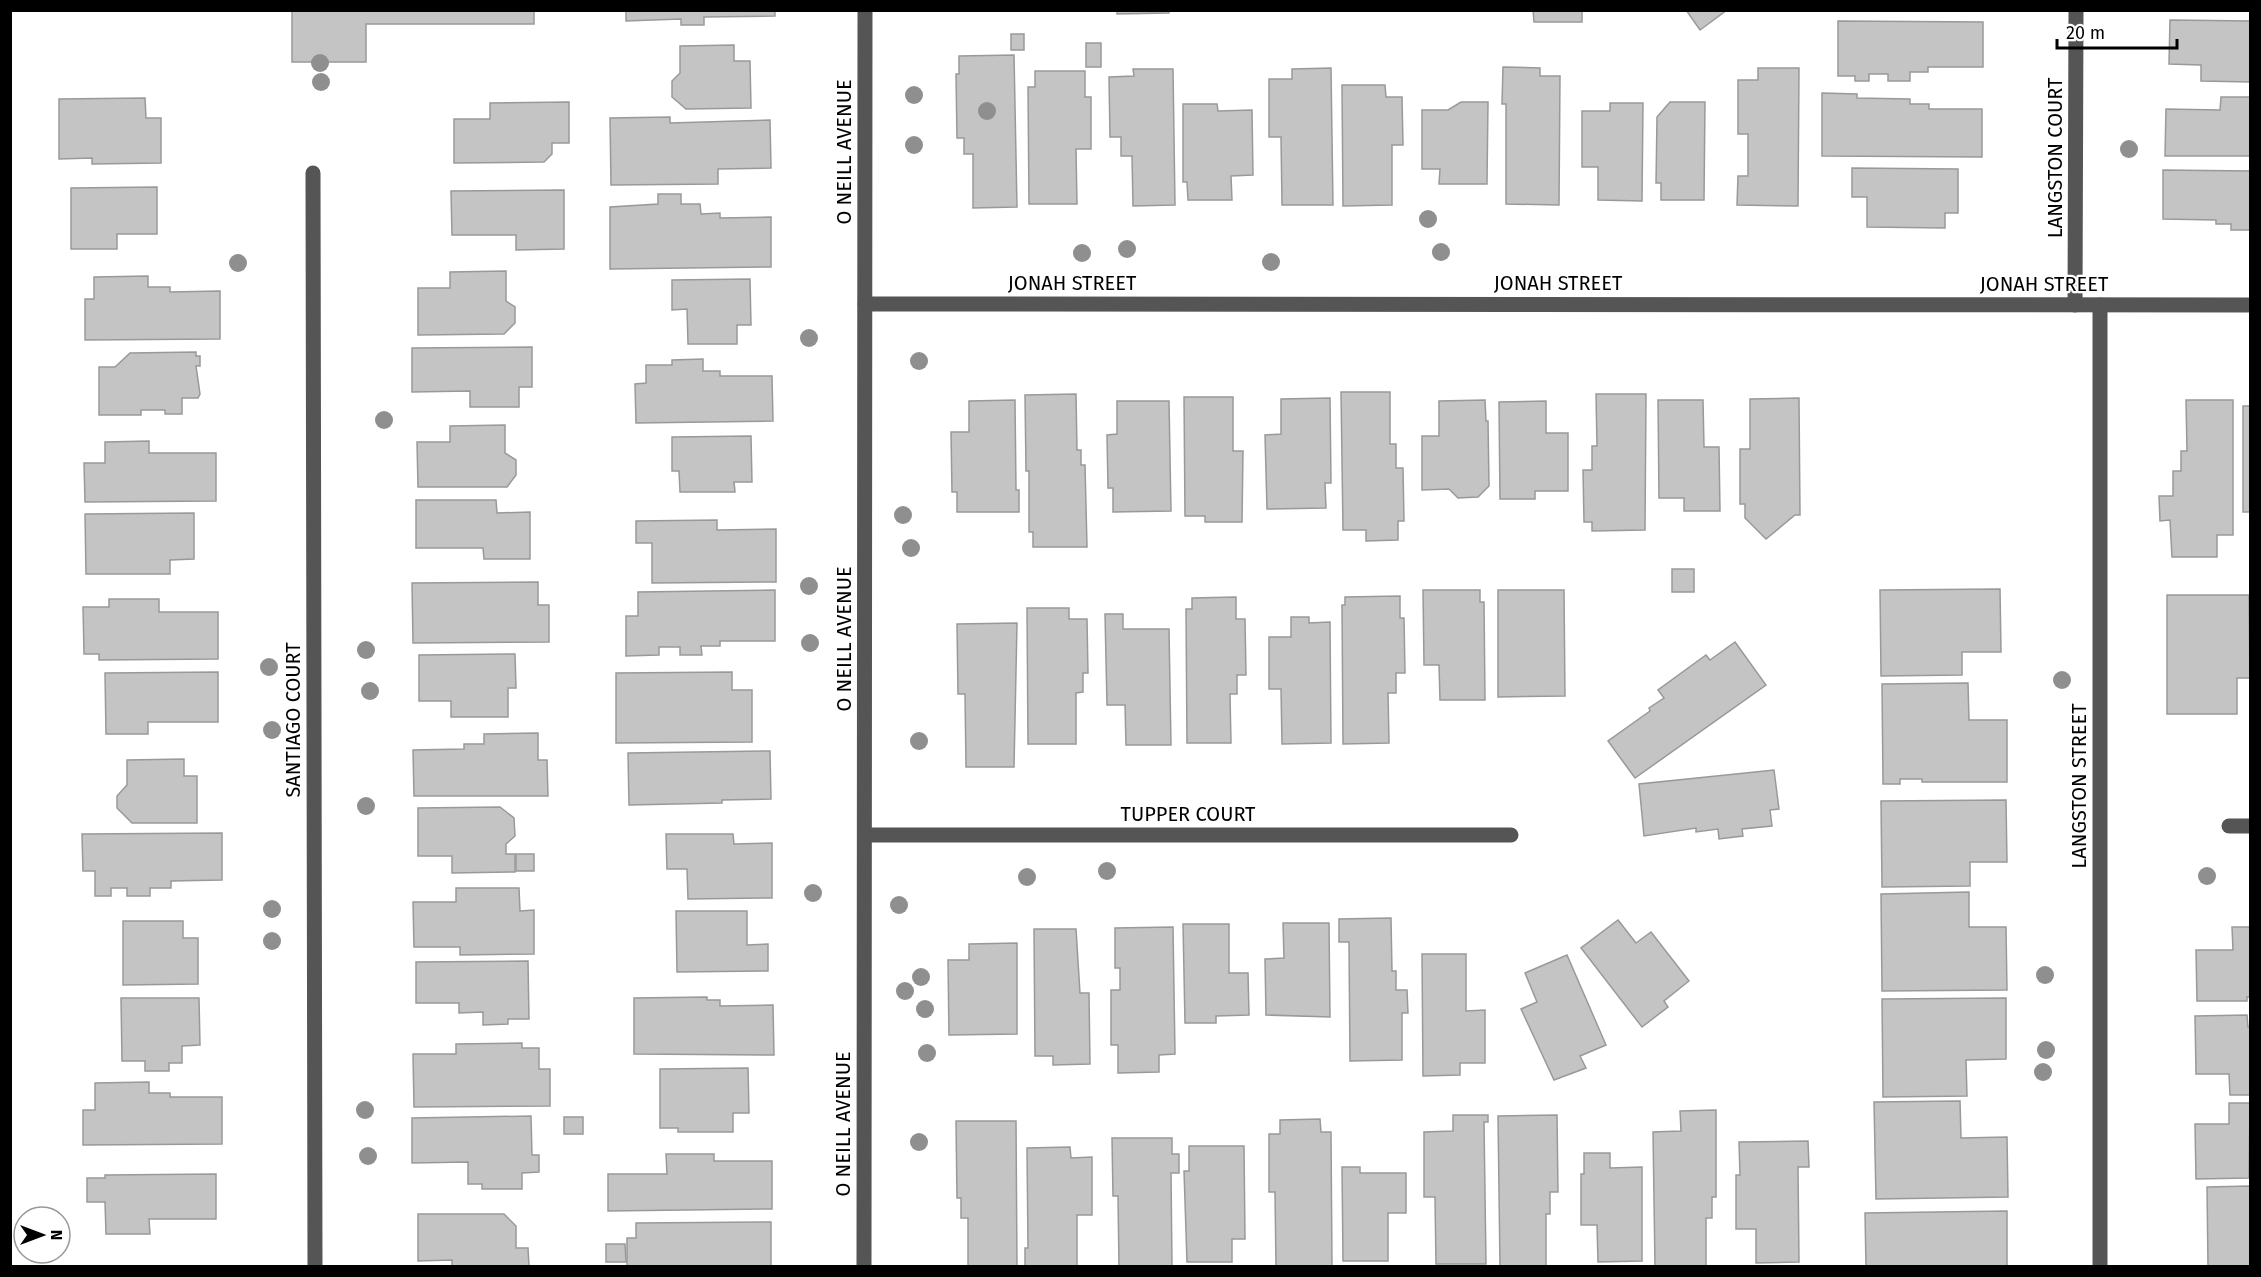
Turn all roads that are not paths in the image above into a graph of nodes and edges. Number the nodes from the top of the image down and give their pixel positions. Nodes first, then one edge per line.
1 (865, 10) edge
2 (2076, 10) edge
3 (313, 173) dead end
4 (865, 304) junction
5 (2075, 305) junction
6 (2100, 305) junction
7 (2250, 305) edge
8 (2229, 826) dead end
9 (2250, 826) edge
10 (865, 835) junction
11 (1511, 835) dead end
12 (315, 1266) edge
13 (864, 1266) edge
14 (2100, 1266) edge

1 - 4 street, O NEILL AVENUE
2 - 5 street, LANGSTON COURT
3 - 12 street, SANTIAGO COURT
4 - 5 street, JONAH STREET
4 - 10 street, O NEILL AVENUE
5 - 6 street, JONAH STREET
6 - 7 street, JONAH STREET
6 - 14 street, LANGSTON STREET
8 - 9 street
10 - 11 street, TUPPER COURT
10 - 13 street, O NEILL AVENUE

